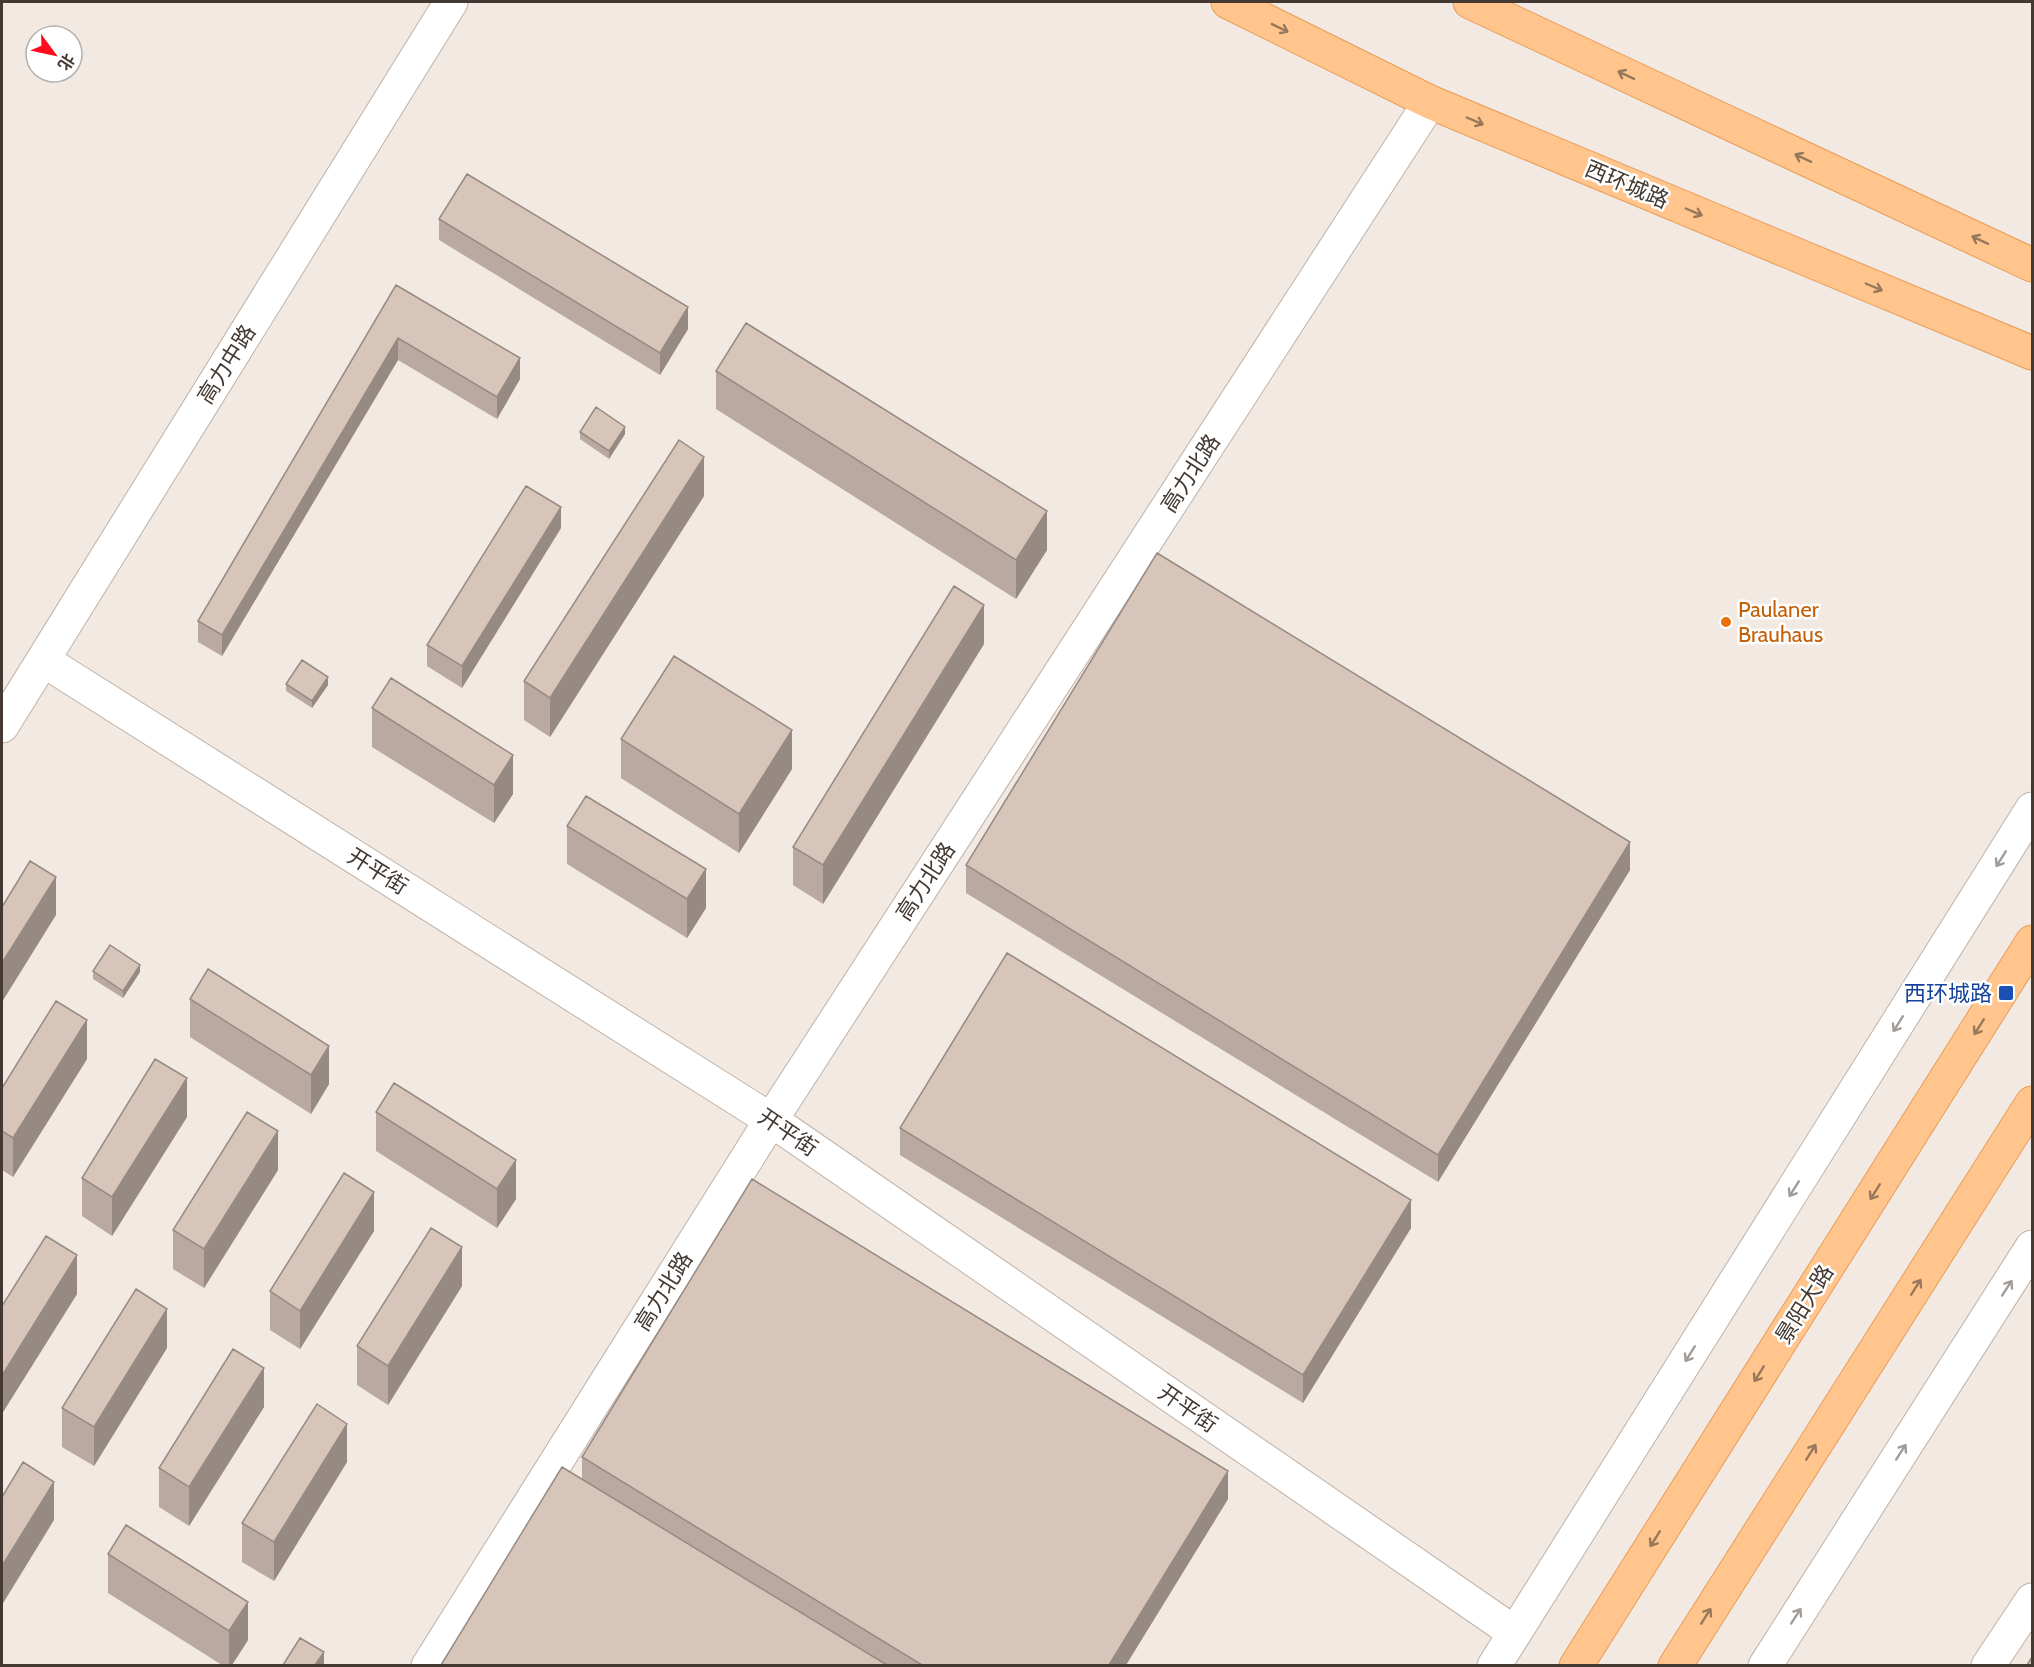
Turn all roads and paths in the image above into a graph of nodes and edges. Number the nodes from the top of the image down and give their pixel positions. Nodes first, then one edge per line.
1 (451, 2) edge
2 (1228, 2) edge
3 (1470, 2) edge
4 (1430, 102) junction
5 (2032, 265) edge
6 (2032, 353) edge
7 (43, 660) junction
8 (2, 726) edge
9 (2032, 809) edge
10 (2032, 942) edge
11 (2032, 1103) edge
12 (771, 1120) junction
13 (2032, 1247) edge
14 (2032, 1600) edge
15 (1515, 1633) junction
16 (428, 1665) edge
17 (1494, 1665) edge
18 (1576, 1665) edge
19 (1675, 1665) edge
20 (1765, 1665) edge
21 (1988, 1665) edge

1 - 7 street, 高力中路
2 -> 4 main road, 西环城路
5 -> 3 main road
4 -> 6 main road, 西环城路
4 - 12 street, 高力北路
7 - 8 street, 高力中路
7 - 12 street, 开平街
9 -> 15 street
10 -> 18 main road, 景阳大路
19 -> 11 main road
12 - 15 street, 开平街
12 - 16 street, 高力北路
20 -> 13 street
14 - 21 street
15 - 17 street

